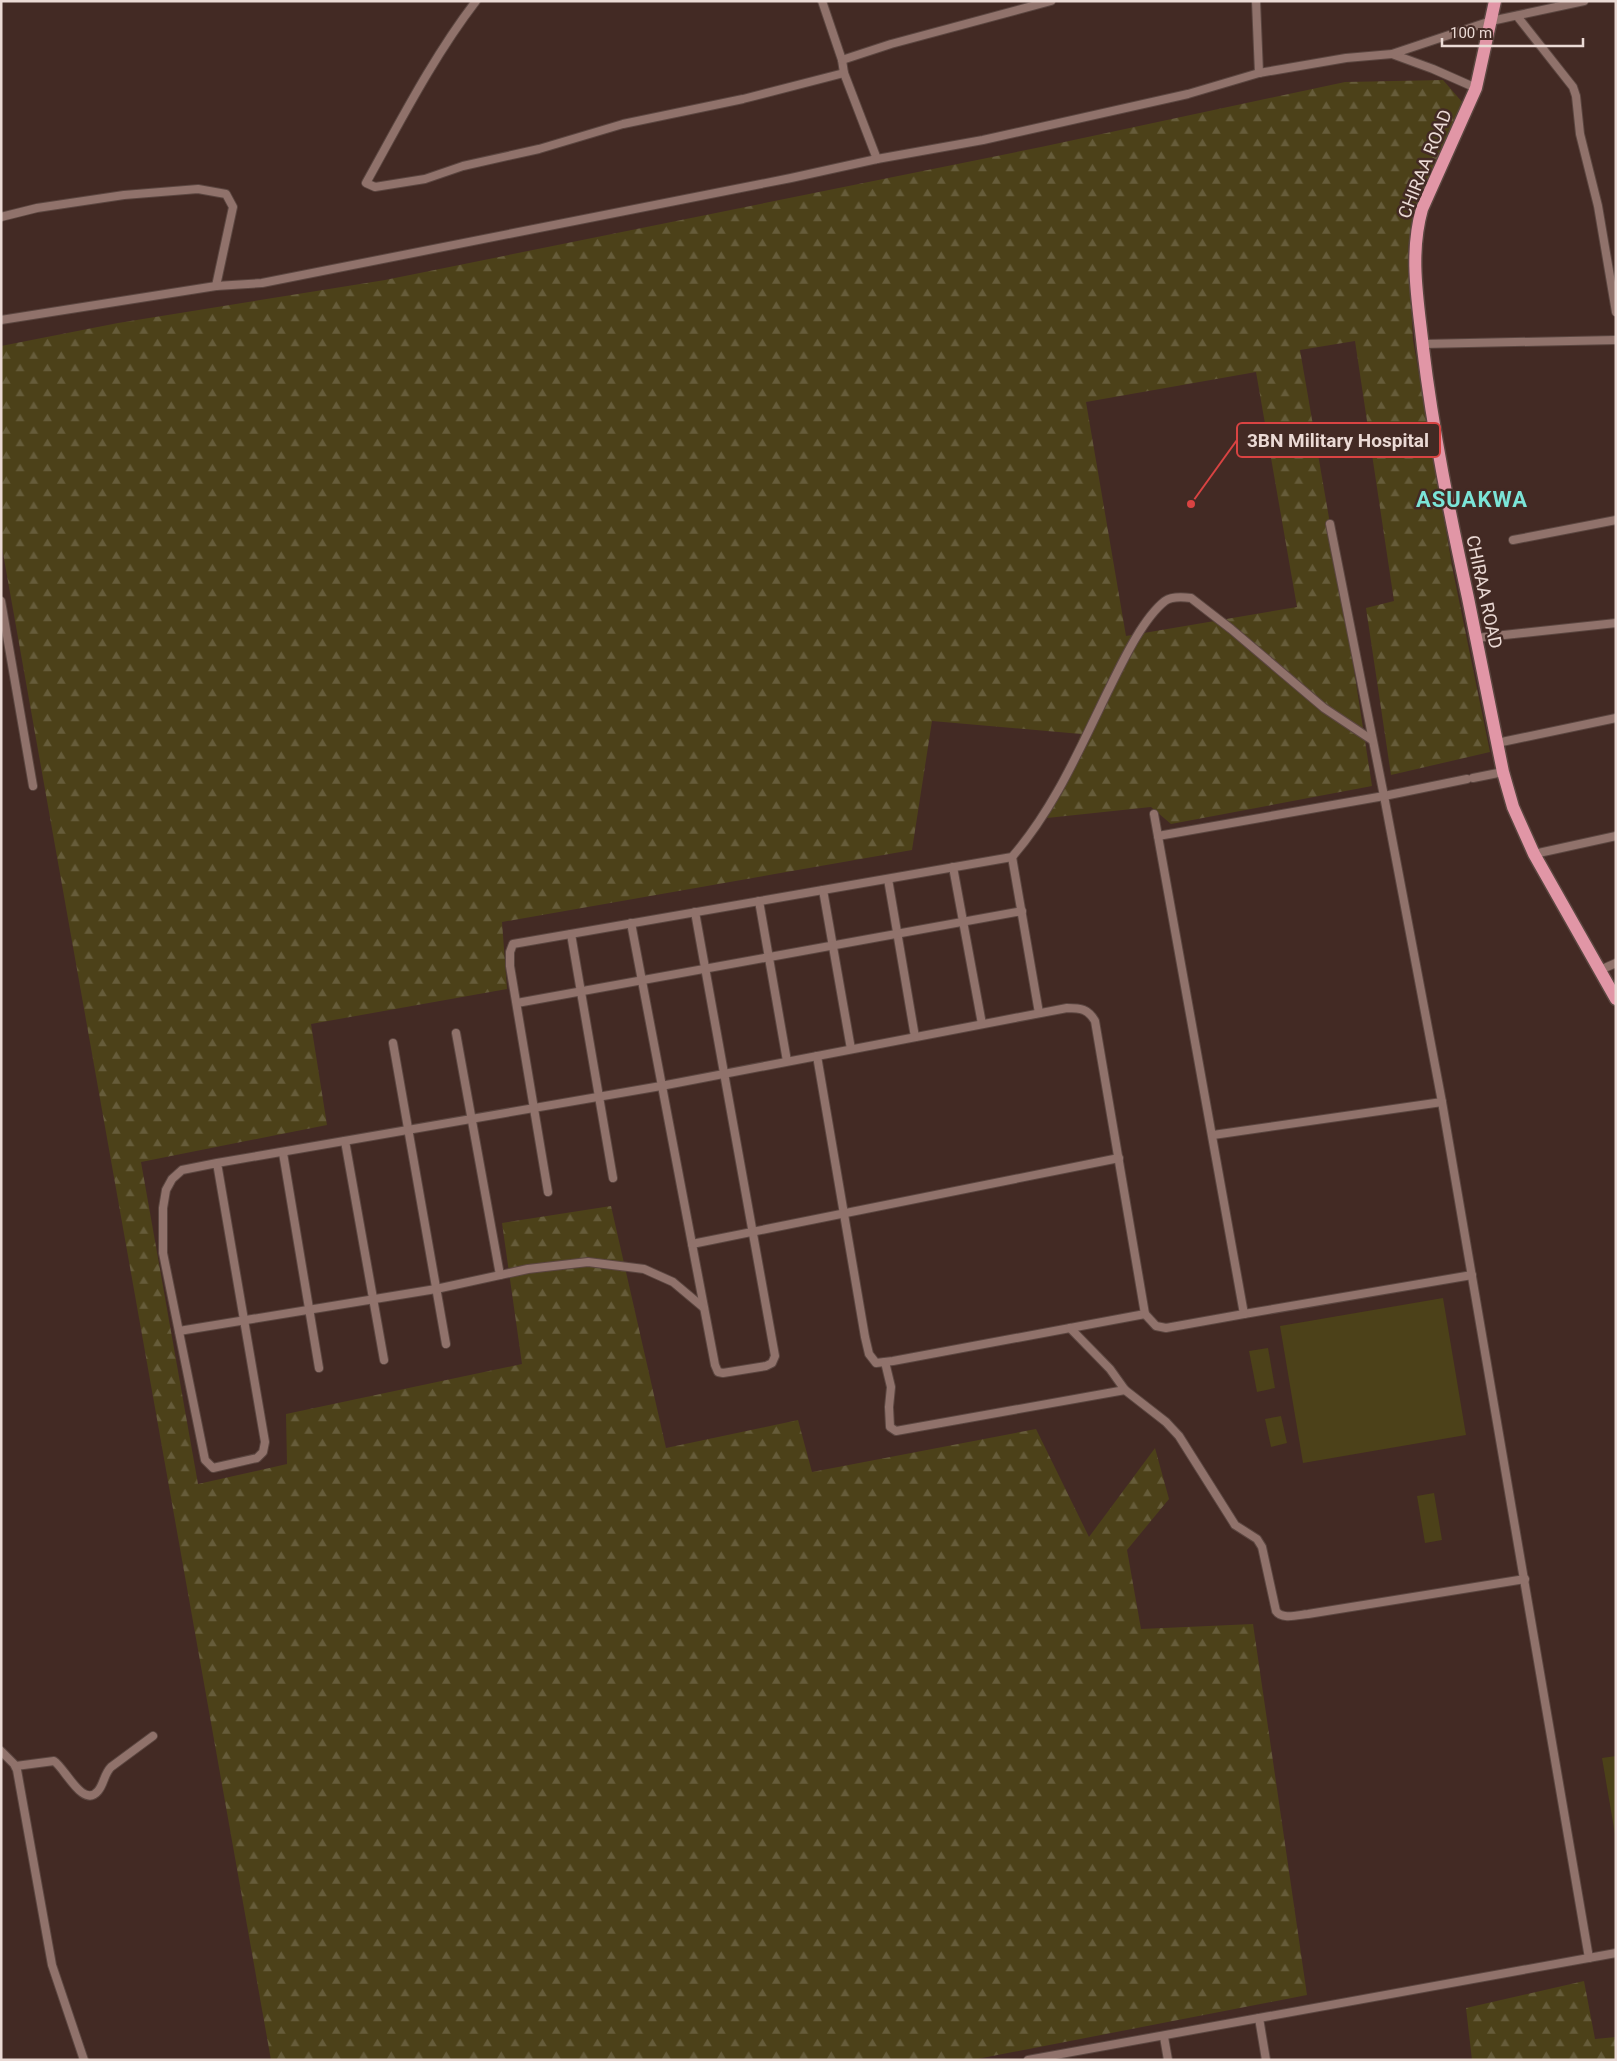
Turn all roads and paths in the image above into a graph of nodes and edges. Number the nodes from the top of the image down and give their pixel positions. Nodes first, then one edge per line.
1 (476, 1) edge
2 (822, 1) edge
3 (1051, 1) edge
4 (1256, 1) edge
5 (1495, 1) edge
6 (1584, 1) edge
7 (1517, 16) junction
8 (1491, 22) junction
9 (1392, 54) junction
10 (842, 60) junction
11 (844, 73) junction
12 (1259, 73) junction
13 (1476, 88) junction
14 (877, 158) junction
15 (1, 218) edge
16 (216, 286) junction
17 (1616, 312) edge
18 (1, 320) edge
19 (1616, 340) edge
20 (1423, 344) junction
21 (1616, 520) edge
22 (1330, 524) dead end
23 (1513, 540) dead end
24 (1, 601) edge
25 (1616, 623) edge
26 (1476, 638) junction
27 (1616, 718) edge
28 (1372, 740) junction
29 (1498, 743) junction
30 (1504, 772) junction
31 (33, 786) dead end
32 (1384, 796) junction
33 (1154, 814) dead end
34 (1158, 836) junction
35 (1616, 836) edge
36 (1534, 854) junction
37 (1012, 857) junction
38 (953, 867) junction
39 (888, 878) junction
40 (823, 890) junction
41 (759, 901) junction
42 (1022, 911) junction
43 (695, 912) junction
44 (963, 922) junction
45 (631, 923) junction
46 (570, 934) junction
47 (897, 934) junction
48 (833, 946) junction
49 (769, 957) junction
50 (1616, 963) edge
51 (706, 969) junction
52 (1600, 970) junction
53 (642, 980) junction
54 (580, 991) junction
55 (1616, 998) edge
56 (517, 1003) junction
57 (1039, 1013) junction
58 (982, 1024) junction
59 (456, 1033) dead end
60 (915, 1037) junction
61 (393, 1043) dead end
62 (851, 1049) junction
63 (817, 1056) junction
64 (787, 1061) junction
65 (725, 1072) junction
66 (661, 1086) junction
67 (598, 1097) junction
68 (1442, 1102) junction
69 (535, 1108) junction
70 (470, 1120) junction
71 (407, 1130) junction
72 (1213, 1135) junction
73 (345, 1141) junction
74 (283, 1153) junction
75 (1118, 1158) junction
76 (217, 1163) junction
77 (613, 1178) dead end
78 (548, 1192) dead end
79 (845, 1214) junction
80 (753, 1233) junction
81 (692, 1244) junction
82 (500, 1275) junction
83 (1472, 1275) junction
84 (436, 1289) junction
85 (372, 1300) junction
86 (704, 1308) junction
87 (309, 1310) junction
88 (1145, 1314) junction
89 (1244, 1314) junction
90 (244, 1321) junction
91 (1070, 1328) junction
92 (179, 1331) junction
93 (446, 1344) dead end
94 (384, 1360) dead end
95 (885, 1362) junction
96 (319, 1368) dead end
97 (1125, 1390) junction
98 (1526, 1579) junction
99 (153, 1736) dead end
100 (1, 1751) edge
101 (16, 1766) junction
102 (1616, 1953) edge
103 (1589, 1958) junction
104 (1259, 2018) junction
105 (1164, 2036) junction
106 (1046, 2058) edge
107 (84, 2060) edge
108 (1028, 2060) edge
109 (1168, 2060) edge
110 (1266, 2060) edge

1 - 11 street
2 - 10 street
3 - 10 street
4 - 12 street
5 - 8 highway, CHIRAA ROAD
6 - 7 street
7 - 8 street
7 - 17 street
8 - 9 street
8 - 13 highway, CHIRAA ROAD
9 - 12 street
9 - 13 street
10 - 11 street
11 - 14 street
12 - 14 street
13 - 20 highway, CHIRAA ROAD
14 - 16 street
15 - 16 street
16 - 18 street
19 - 20 street
20 - 26 highway, CHIRAA ROAD
21 - 23 street
22 - 28 street
24 - 31 street
25 - 26 street
26 - 29 highway, CHIRAA ROAD
27 - 29 street
28 - 32 street
28 - 37 street
29 - 30 highway, CHIRAA ROAD
30 - 32 street
30 - 36 highway, CHIRAA ROAD
32 - 34 street
32 - 68 street
33 - 34 street
34 - 72 street
35 - 36 street
36 - 52 highway, CHIRAA ROAD
37 - 38 street
37 - 42 street
38 - 39 street
38 - 44 street
39 - 40 street
39 - 47 street
40 - 41 street
40 - 48 street
41 - 43 street
41 - 49 street
42 - 44 street
42 - 57 street
43 - 45 street
43 - 51 street
44 - 47 street
44 - 58 street
45 - 46 street
45 - 53 street
46 - 54 street
46 - 56 street
47 - 48 street
47 - 60 street
48 - 49 street
48 - 62 street
49 - 51 street
49 - 64 street
50 - 52 street
51 - 53 street
51 - 65 street
52 - 55 highway, CHIRAA ROAD
53 - 54 street
53 - 66 street
54 - 56 street
54 - 67 street
56 - 69 street
57 - 58 street
57 - 75 street
58 - 60 street
59 - 70 street
60 - 62 street
61 - 71 street
62 - 63 street
63 - 64 street
63 - 79 street
64 - 65 street
65 - 66 street
65 - 80 street
66 - 67 street
66 - 81 street
67 - 69 street
67 - 77 street
68 - 72 street
68 - 83 street
69 - 70 street
69 - 78 street
70 - 71 street
70 - 82 street
71 - 73 street
71 - 84 street
72 - 89 street
73 - 74 street
73 - 85 street
74 - 76 street
74 - 87 street
75 - 79 street
75 - 88 street
76 - 90 street
76 - 92 street
79 - 80 street
79 - 95 street
80 - 81 street
80 - 86 street
81 - 86 street
82 - 84 street
82 - 86 street
83 - 89 street
83 - 98 street
84 - 85 street
84 - 93 street
85 - 87 street
85 - 94 street
87 - 90 street
87 - 96 street
88 - 89 street
88 - 91 street
90 - 92 street
90 - 92 street
91 - 95 street
91 - 97 street
95 - 97 street
97 - 98 street
98 - 103 street
99 - 101 street
100 - 101 street
101 - 107 street
102 - 103 street
103 - 104 street
104 - 105 street
104 - 110 street
105 - 106 street
105 - 109 street
106 - 108 street

